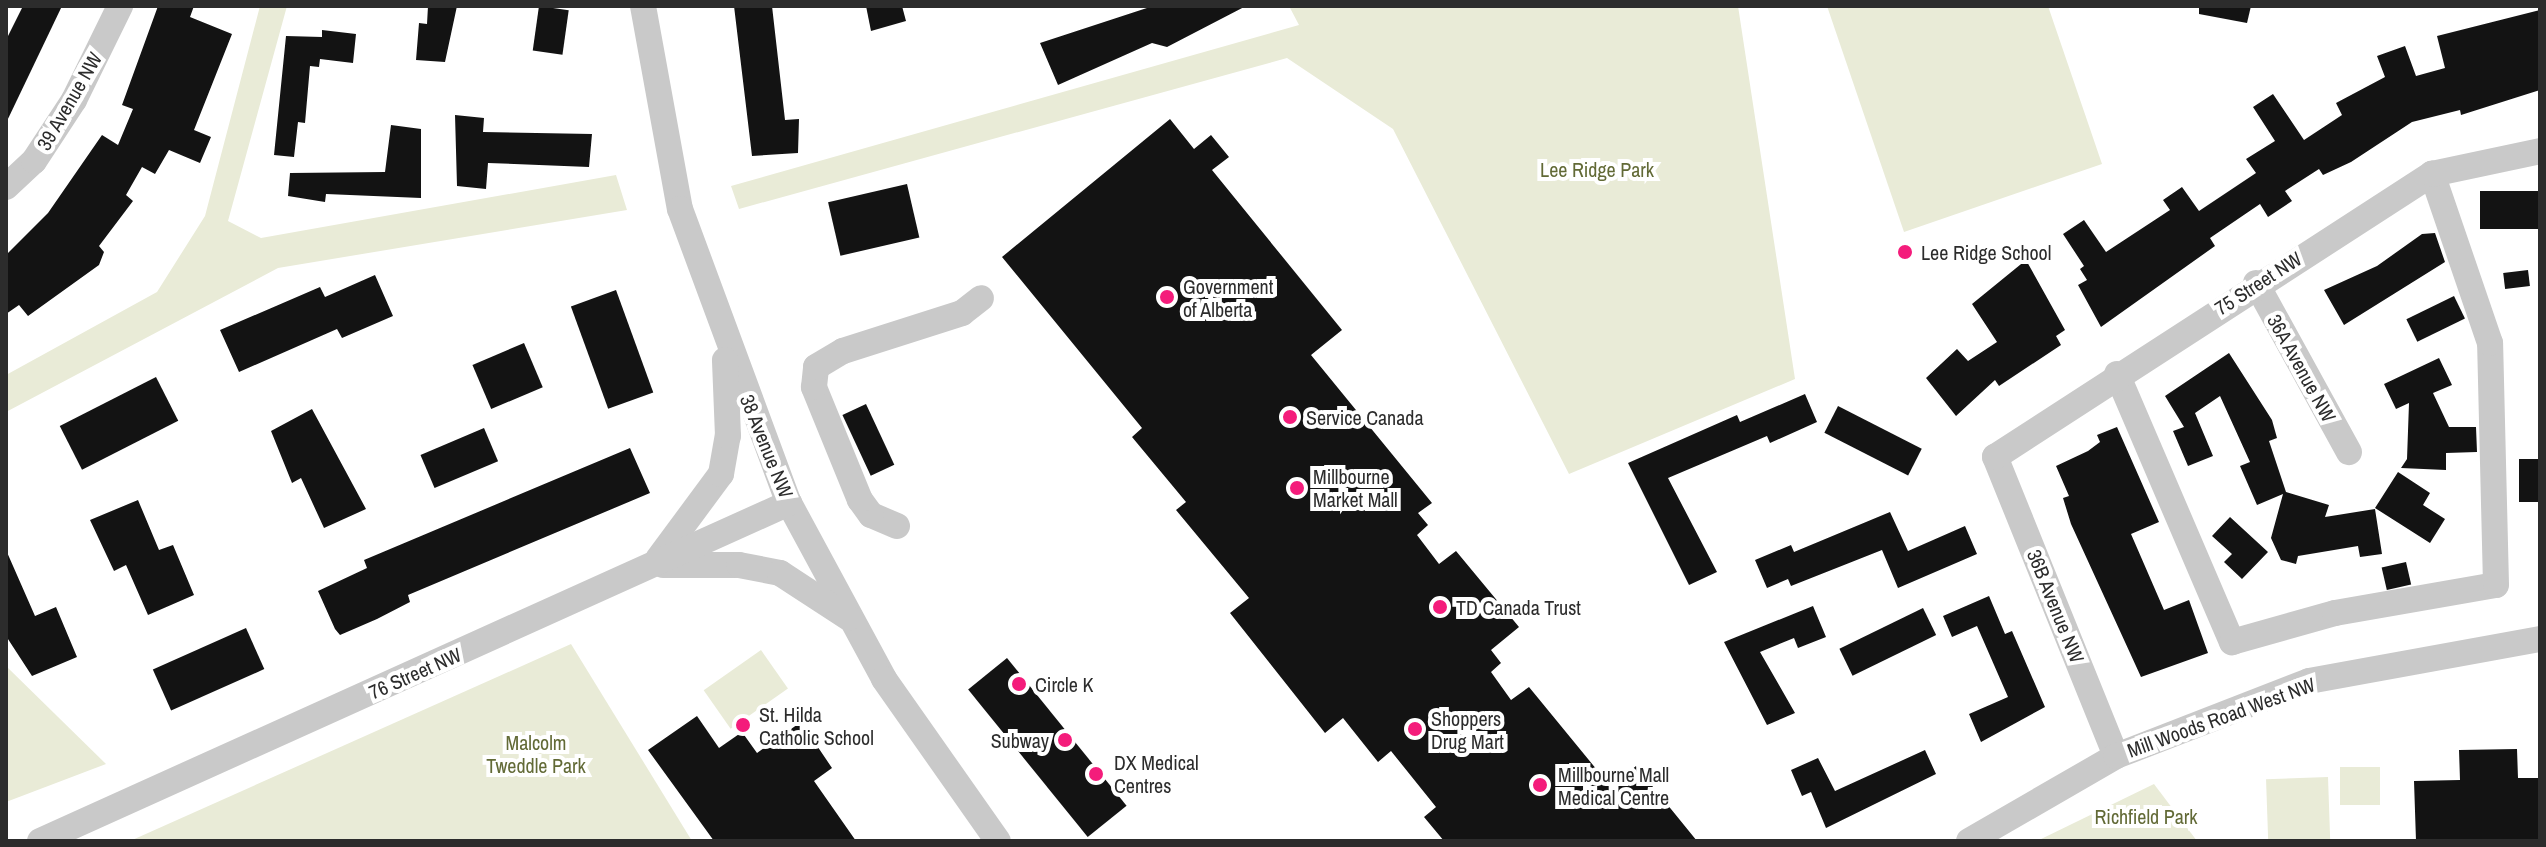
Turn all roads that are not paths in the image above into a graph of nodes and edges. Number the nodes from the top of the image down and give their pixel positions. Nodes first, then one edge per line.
1 (120, 6) edge
2 (643, 6) edge
3 (2540, 151) edge
4 (2432, 174) junction
5 (6, 187) edge
6 (2256, 283) junction
7 (981, 298) dead end
8 (726, 343) junction
9 (2117, 374) junction
10 (2349, 452) dead end
11 (1995, 457) joint
12 (789, 503) junction
13 (897, 526) dead end
14 (653, 565) junction
15 (852, 620) junction
16 (2540, 639) edge
17 (2116, 756) junction
18 (40, 841) edge
19 (998, 841) edge
20 (1969, 841) edge

1 - 5 street, 39 Avenue NW
2 - 8 street, 38 Avenue NW
3 - 4 street, 75 Street NW
4 - 6 street, 75 Street NW
4 - 9 street
6 - 9 street, 75 Street NW
6 - 10 street, 36A Avenue NW
7 - 13 street
8 - 12 street, 38 Avenue NW
8 - 14 street
9 - 11 street, 75 Street NW
11 - 17 street, 36B Avenue NW
12 - 14 street, 76 Street NW
12 - 15 street, 38 Avenue NW
14 - 15 street
14 - 18 street, 76 Street NW
15 - 19 street, 38 Avenue NW
16 - 17 street, Mill Woods Road West NW
17 - 20 street, Mill Woods Road West NW

